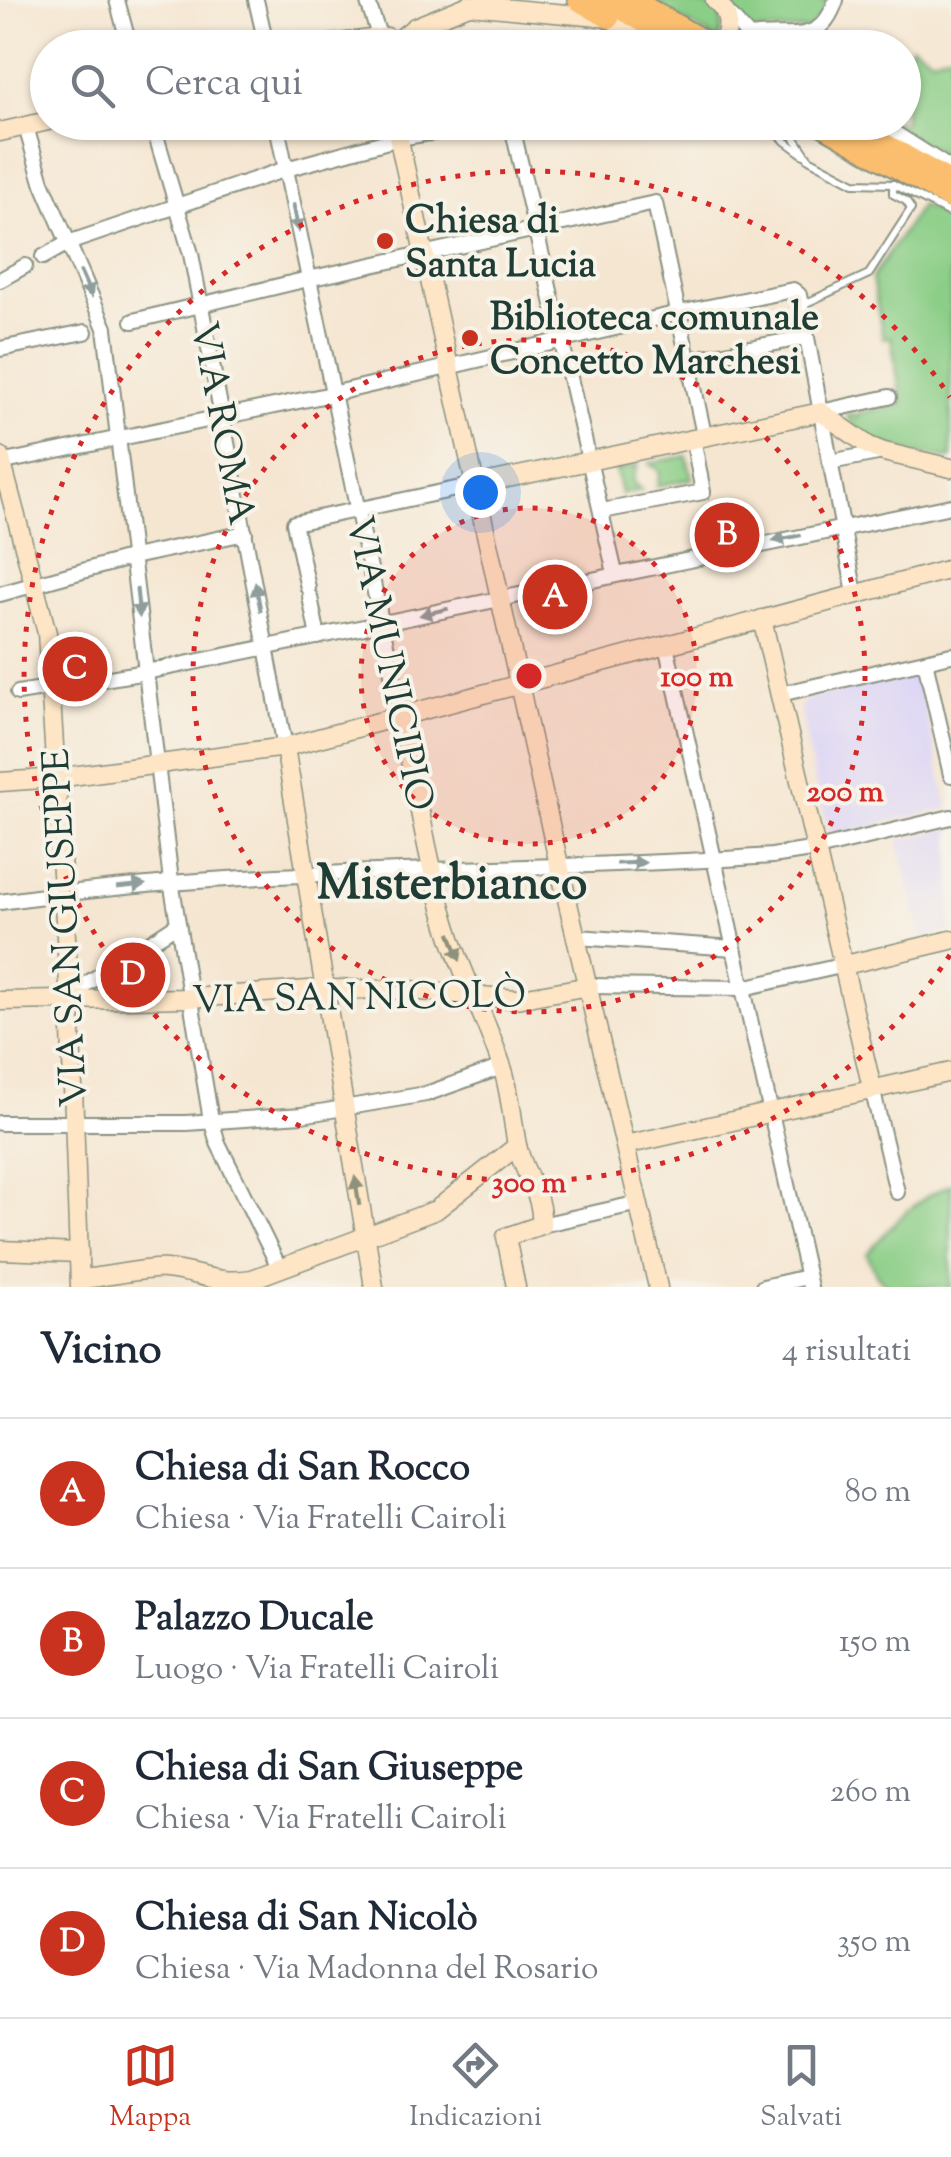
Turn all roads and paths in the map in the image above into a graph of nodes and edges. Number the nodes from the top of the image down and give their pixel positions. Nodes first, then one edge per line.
1 (117, 0) edge
2 (256, 0) edge
3 (367, 0) edge
4 (578, 0) edge
5 (633, 0) edge
6 (836, 0) edge
7 (474, 2) edge
8 (525, 5) edge
9 (721, 5) edge
10 (608, 9) edge
11 (125, 30) edge
12 (263, 30) edge
13 (382, 30) edge
14 (409, 30) edge
15 (629, 30) edge
16 (651, 30) edge
17 (690, 30) edge
18 (726, 30) edge
19 (744, 30) edge
20 (814, 30) edge
21 (30, 126) edge
22 (26, 127) junction
23 (0, 132) edge
24 (158, 140) edge
25 (280, 140) edge
26 (369, 140) edge
27 (399, 140) edge
28 (515, 140) edge
29 (784, 140) edge
30 (796, 140) edge
31 (848, 140) edge
32 (878, 140) edge
33 (905, 140) edge
34 (809, 159) junction
35 (951, 169) edge
36 (286, 170) junction
37 (951, 182) edge
38 (893, 184) junction
39 (951, 199) edge
40 (178, 206) junction
41 (951, 214) edge
42 (536, 230) junction
43 (68, 243) junction
44 (424, 254) junction
45 (43, 257) dead end
46 (25, 266) dead end
47 (308, 279) junction
48 (0, 280) edge
49 (202, 306) junction
50 (801, 306) junction
51 (679, 313) junction
52 (133, 321) dead end
53 (86, 332) dead end
54 (807, 337) junction
55 (562, 342) junction
56 (0, 348) edge
57 (689, 360) junction
58 (448, 368) junction
59 (332, 394) junction
60 (889, 398) dead end
61 (818, 409) junction
62 (224, 416) junction
63 (119, 437) junction
64 (698, 437) junction
65 (884, 452) junction
66 (590, 460) junction
67 (1, 461) edge
68 (831, 466) junction
69 (951, 468) edge
70 (475, 485) junction
71 (951, 506) edge
72 (359, 510) junction
73 (603, 517) junction
74 (842, 527) junction
75 (245, 533) junction
76 (133, 557) junction
77 (951, 569) edge
78 (615, 573) junction
79 (36, 582) junction
80 (0, 594) edge
81 (855, 594) junction
82 (500, 597) junction
83 (762, 619) junction
84 (383, 624) junction
85 (318, 637) junction
86 (666, 645) junction
87 (268, 647) junction
88 (951, 656) edge
89 (925, 661) junction
90 (146, 672) junction
91 (518, 684) junction
92 (51, 688) junction
93 (18, 694) dead end
94 (780, 694) junction
95 (401, 716) junction
96 (285, 751) junction
97 (156, 764) junction
98 (951, 776) edge
99 (57, 778) junction
100 (0, 782) edge
101 (951, 817) edge
102 (817, 849) junction
103 (714, 860) junction
104 (559, 865) junction
105 (305, 872) junction
106 (434, 872) junction
107 (171, 882) junction
108 (63, 892) junction
109 (0, 902) edge
110 (178, 924) junction
111 (577, 938) junction
112 (951, 940) edge
113 (734, 948) junction
114 (845, 965) junction
115 (589, 986) junction
116 (744, 988) junction
117 (323, 990) junction
118 (475, 997) junction
119 (191, 998) junction
120 (0, 1001) edge
121 (70, 1001) junction
122 (502, 1068) junction
123 (951, 1072) edge
124 (872, 1088) junction
125 (344, 1108) junction
126 (780, 1109) junction
127 (211, 1120) junction
128 (0, 1122) edge
129 (74, 1124) junction
130 (625, 1144) junction
131 (517, 1146) junction
132 (896, 1192) dead end
133 (638, 1202) junction
134 (540, 1225) junction
135 (365, 1236) junction
136 (0, 1250) edge
137 (79, 1253) junction
138 (280, 1269) junction
139 (809, 1282) edge
140 (80, 1283) edge
141 (236, 1284) edge
142 (374, 1287) edge
143 (516, 1287) edge
144 (658, 1287) edge
145 (763, 1287) edge

1 - 11 street
2 - 12 street
3 - 13 street
4 - 10 main road
5 - 17 main road
6 - 20 street
7 - 8 main road
7 - 14 main road
8 - 10 main road
9 - 18 main road
9 - 19 street
10 - 15 main road
10 - 16 main road
21 - 22 main road
22 - 23 main road
22 - 43 street
24 - 40 street, VIA ROMA
25 - 36 street, VIA MUNICIPIO
26 - 36 street
27 - 44 main road
28 - 42 street
29 - 34 lane
30 - 34 lane
31 - 39 main road
32 - 37 main road
33 - 35 street
34 - 38 lane
36 - 40 street
36 -> 47 street, VIA MUNICIPIO
38 - 41 lane
38 - 50 lane
40 - 43 street
40 - 49 street, VIA ROMA
42 - 44 street
42 - 51 street
42 - 55 street
43 - 45 street
43 -> 63 street
44 - 47 street
44 - 58 main road
46 - 48 street
47 - 49 street
47 - 59 street, VIA MUNICIPIO
49 - 52 street
49 - 62 street, VIA ROMA
50 - 51 street
50 - 54 street
51 - 55 street
51 - 57 street
53 - 56 street
54 - 57 street
54 - 61 street
55 - 58 street
55 - 66 street
57 - 64 street
58 - 59 street
58 - 70 main road
59 - 62 street
59 - 72 street, VIA MUNICIPIO
60 - 61 street
61 - 64 main road
61 - 65 main road
61 - 68 street
62 - 63 street
62 - 75 street, VIA ROMA
63 - 67 street
63 - 76 street
64 - 66 main road
64 - 73 street
65 - 68 street
65 - 69 main road
66 - 70 main road
66 - 73 street
67 - 79 main road, VIA SAN GIUSEPPE
68 - 74 street
70 - 72 street
70 - 82 main road
71 - 74 street
72 - 84 street, VIA MUNICIPIO
72 - 85 street
73 - 78 street
74 -> 78 street
74 - 81 street
75 - 76 street
87 -> 75 street, VIA ROMA
76 - 79 street
76 -> 90 street
77 - 81 main road
78 - 82 street
79 - 80 street
79 - 92 main road, VIA SAN GIUSEPPE
81 - 83 main road
82 -> 84 street
82 - 91 main road
83 - 86 main road
83 - 94 main road
84 - 85 street
84 - 95 street, VIA MUNICIPIO
85 - 87 street
86 - 91 main road
86 - 103 street
87 - 90 street
87 - 96 street, VIA ROMA
88 - 89 street
89 - 94 street
89 - 98 street
90 - 92 street
90 - 97 street
91 - 95 main road
91 - 104 main road
92 - 93 street
92 - 99 main road, VIA SAN GIUSEPPE
94 - 102 main road
95 - 96 main road
95 - 106 main road, VIA MUNICIPIO
96 - 97 main road
96 - 105 main road
97 - 99 main road
97 - 107 street
99 - 100 main road
99 - 108 main road, VIA SAN GIUSEPPE
101 - 102 street
102 - 103 street
102 - 114 main road
104 -> 103 street
103 - 113 street
104 - 106 street
104 - 111 main road
105 - 106 street
105 - 107 street
105 - 117 main road
106 -> 118 main road, VIA MUNICIPIO
108 -> 107 street
107 - 110 street
108 - 109 street
108 - 121 main road, VIA SAN GIUSEPPE
110 - 119 street
110 - 121 street
111 - 113 street
111 - 115 main road
112 - 114 main road, VIA SAN NICOLÒ
113 - 116 street
114 - 116 street, VIA SAN NICOLÒ
114 - 124 main road
115 - 116 street, VIA SAN NICOLÒ
115 - 118 main road, VIA SAN NICOLÒ
115 - 130 main road
116 - 126 street
117 - 118 main road, VIA SAN NICOLÒ
117 - 119 main road, VIA SAN NICOLÒ
117 - 125 main road
118 - 122 main road, VIA MUNICIPIO
119 - 121 main road, VIA SAN NICOLÒ
119 - 127 street
120 - 121 main road, VIA SAN NICOLÒ
121 - 129 main road, VIA SAN GIUSEPPE
122 - 125 street
122 - 131 main road, VIA MUNICIPIO
123 - 124 main road
124 - 126 main road
124 - 132 street
125 - 127 street
135 -> 125 main road
126 - 130 main road
126 - 139 street
127 - 129 street
127 - 138 street
128 - 129 street
129 - 137 main road, VIA SAN GIUSEPPE
130 - 133 main road
131 - 134 main road, VIA MUNICIPIO
131 - 135 main road
133 - 134 street
133 - 144 main road
134 - 143 main road
135 - 138 main road
135 - 142 main road
136 - 137 main road
137 - 140 main road, VIA SAN GIUSEPPE
138 - 141 main road
139 - 145 street
140 - 141 main road

